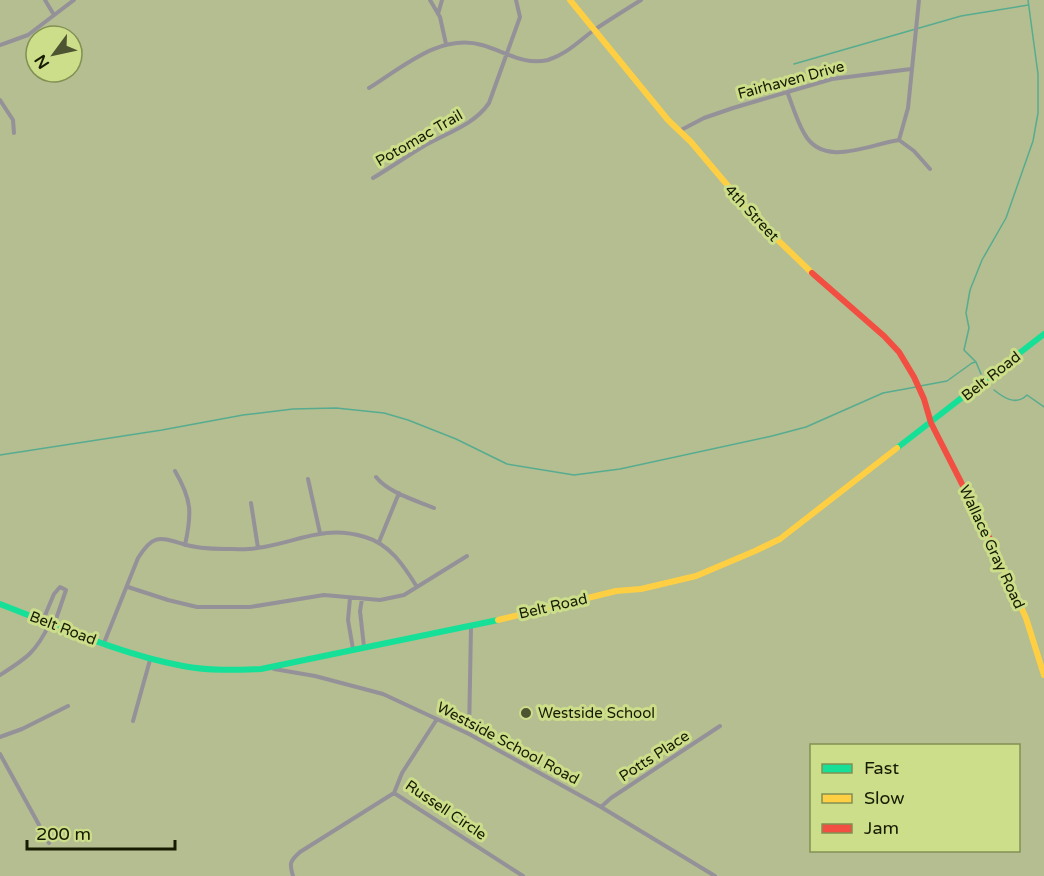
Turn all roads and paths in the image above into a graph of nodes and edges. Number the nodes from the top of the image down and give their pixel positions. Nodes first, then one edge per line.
1 (45, 0) edge
2 (74, 0) edge
3 (430, 0) edge
4 (442, 0) edge
5 (516, 0) edge
6 (570, 0) edge
7 (641, 0) edge
8 (919, 0) edge
9 (438, 14) junction
10 (54, 15) junction
11 (594, 30) junction
12 (446, 44) junction
13 (0, 45) edge
14 (506, 55) junction
15 (911, 69) junction
16 (369, 88) dead end
17 (788, 94) junction
18 (0, 100) edge
19 (681, 130) junction
20 (14, 133) dead end
21 (899, 140) junction
22 (930, 169) dead end
23 (373, 178) dead end
24 (1044, 334) edge
25 (931, 423) junction
26 (176, 471) dead end
27 (376, 477) dead end
28 (308, 479) dead end
29 (399, 493) junction
30 (251, 503) dead end
31 (434, 508) dead end
32 (320, 533) junction
33 (379, 542) junction
34 (185, 545) junction
35 (258, 548) junction
36 (467, 556) dead end
37 (128, 587) junction
38 (417, 587) junction
39 (350, 598) junction
40 (362, 598) junction
41 (0, 604) edge
42 (43, 620) junction
43 (52, 624) junction
44 (471, 627) junction
45 (104, 643) junction
46 (364, 647) junction
47 (353, 649) junction
48 (150, 660) junction
49 (274, 669) junction
50 (0, 675) edge
51 (1044, 675) edge
52 (68, 706) dead end
53 (437, 719) junction
54 (133, 721) dead end
55 (720, 726) dead end
56 (469, 734) junction
57 (0, 737) edge
58 (0, 754) edge
59 (394, 793) junction
60 (601, 807) junction
61 (49, 843) dead end
62 (293, 876) edge
63 (523, 876) edge
64 (715, 876) edge

1 - 10 street
2 - 10 street
3 - 9 street
4 - 9 street
5 - 14 street, Potomac Trail
6 - 11 street, 4th Street
7 - 11 street
8 - 15 street
9 - 12 street
10 - 13 street
11 - 14 street
11 - 19 street, 4th Street
12 - 14 street
12 - 16 street
14 - 23 street, Potomac Trail
15 - 17 street, Fairhaven Drive
15 - 21 street
17 - 19 street, Fairhaven Drive
17 - 21 street
18 - 20 street
19 - 25 street, 4th Street
21 - 22 street
24 - 25 street, Belt Road
25 - 44 street, Belt Road
25 - 51 street, Wallace Gray Road
26 - 34 street
27 - 29 street
28 - 32 street
29 - 31 street
29 - 33 street
30 - 35 street
32 - 33 street
32 - 35 street
33 - 38 street
34 - 35 street
34 - 37 street
36 - 38 street
37 - 39 street
37 - 45 street
38 - 40 street
39 - 40 street
39 - 47 street
40 - 46 street
41 - 42 street, Belt Road
42 - 43 street, Belt Road
42 - 43 street
43 - 45 street, Belt Road
43 - 50 street
44 - 46 street, Belt Road
44 - 56 street
45 - 48 street, Belt Road
46 - 47 street, Belt Road
47 - 49 street, Belt Road
48 - 49 street, Belt Road
48 - 54 street
49 - 53 street, Westside School Road
52 - 57 street
53 - 56 street, Westside School Road
53 - 59 street, Russell Circle
55 - 60 street, Potts Place
56 - 60 street, Westside School Road
58 - 61 street
59 - 62 street
59 - 63 street, Russell Circle
60 - 64 street, Westside School Road

